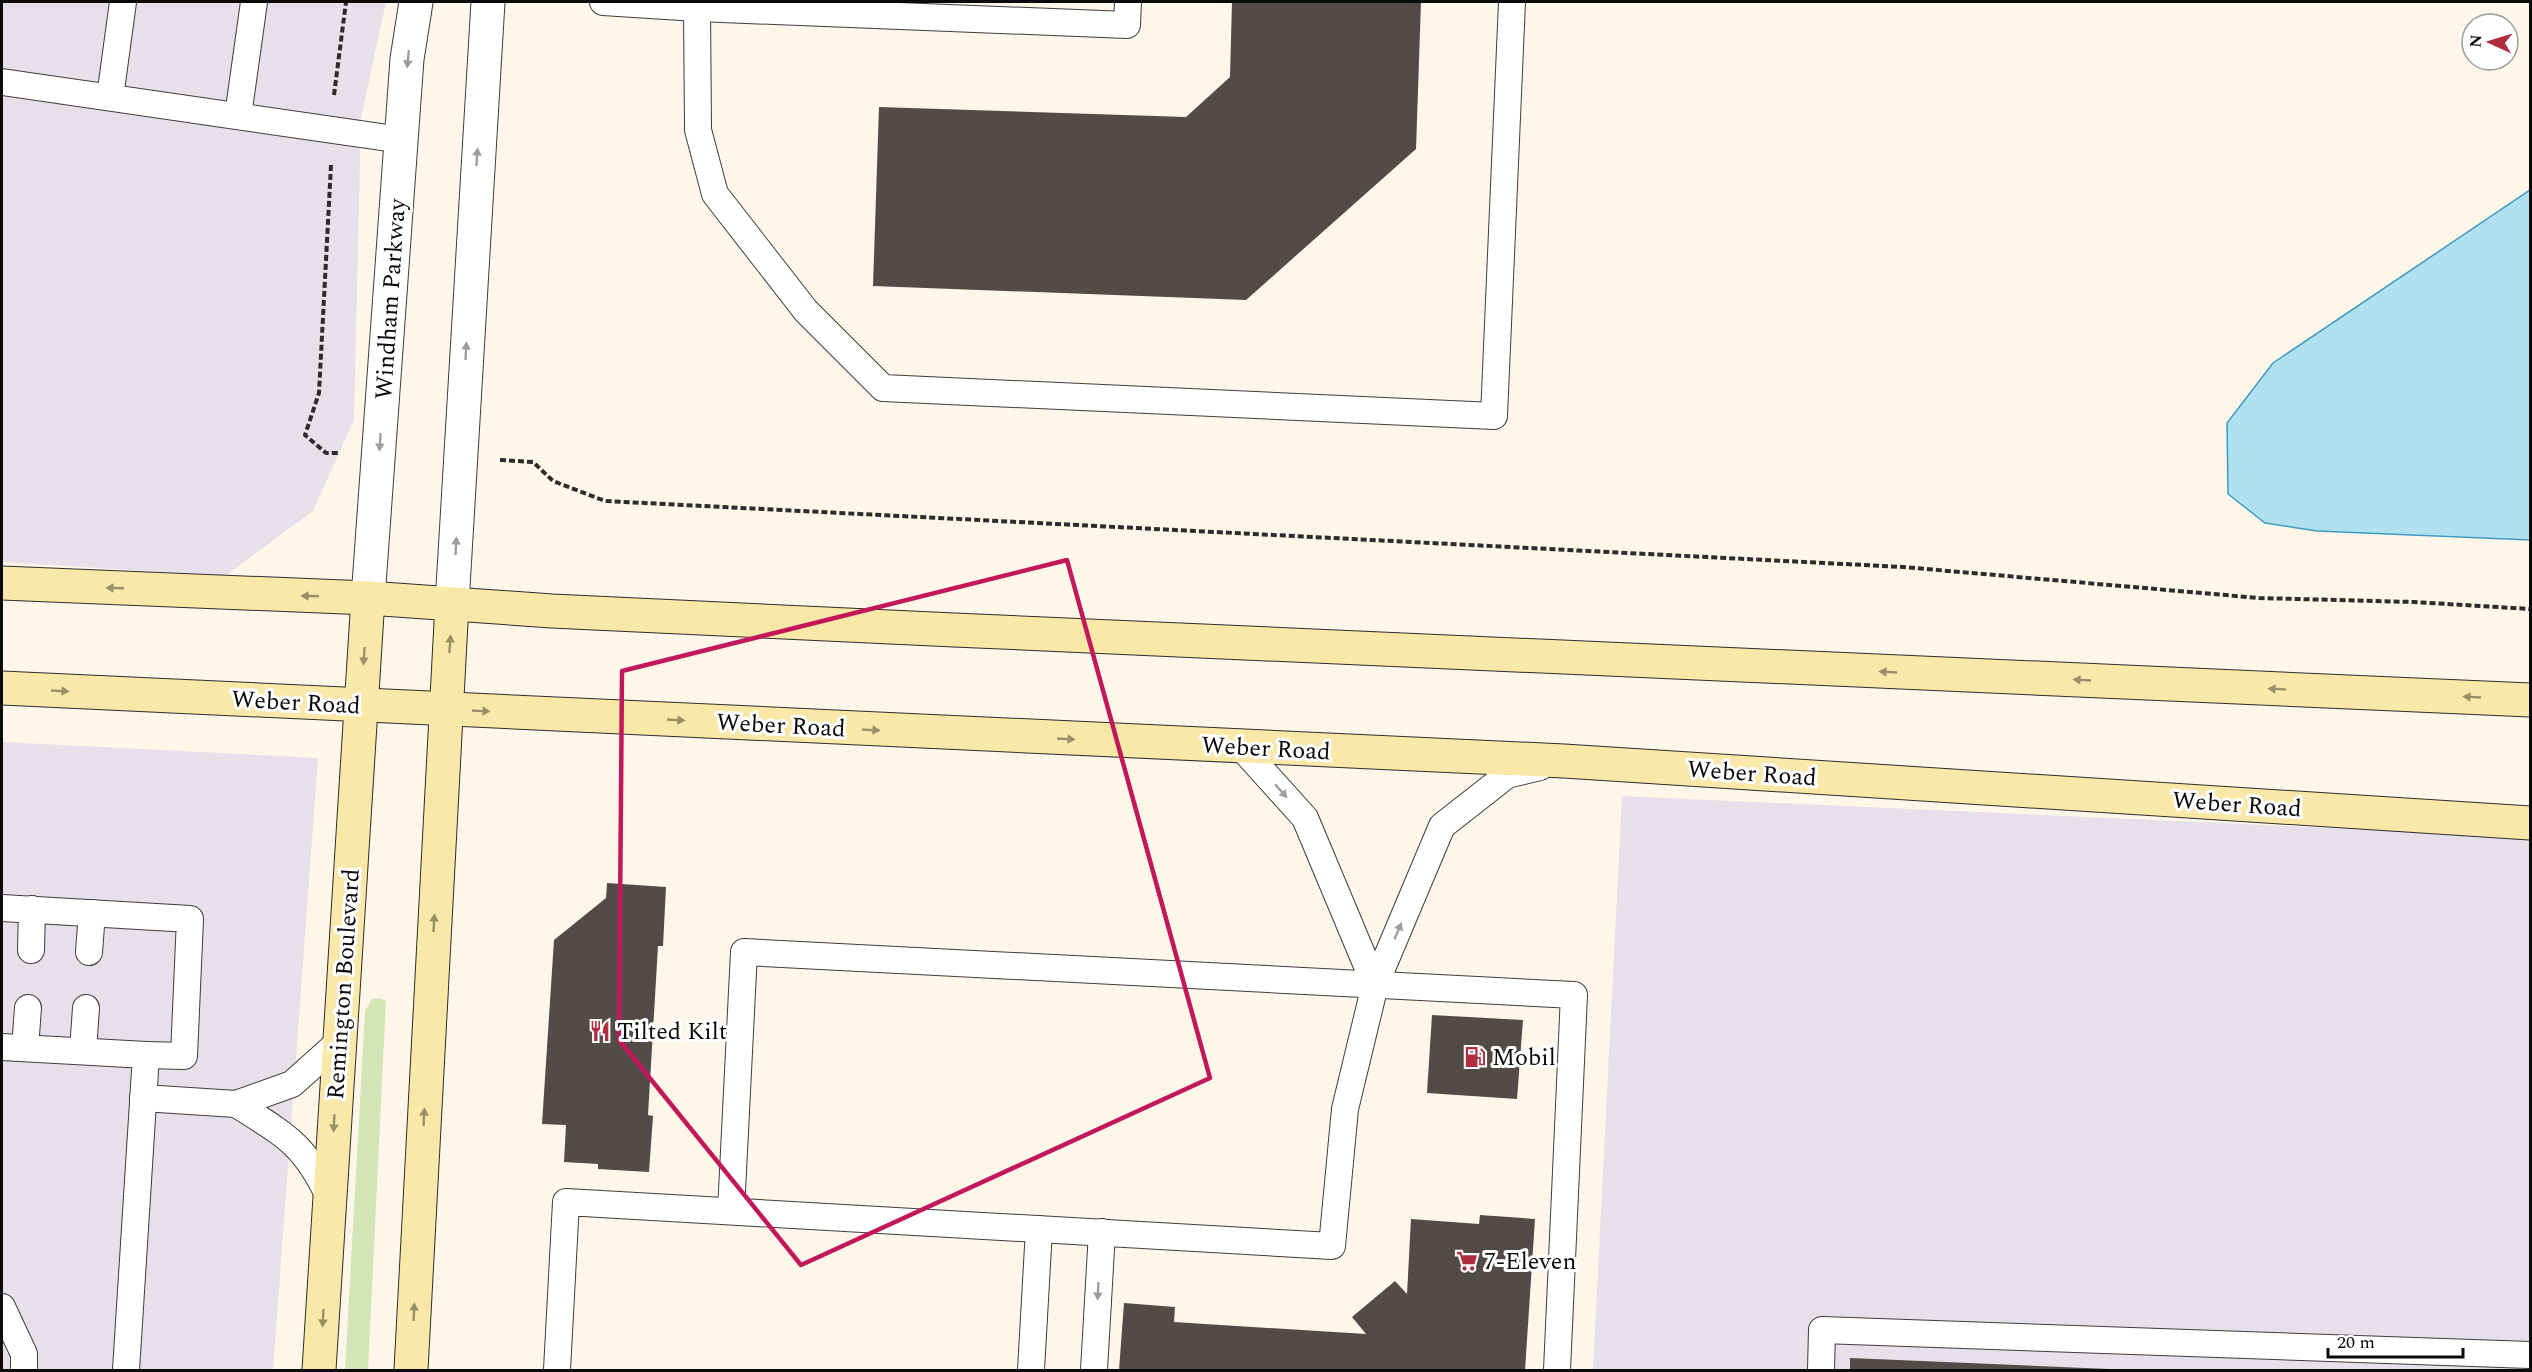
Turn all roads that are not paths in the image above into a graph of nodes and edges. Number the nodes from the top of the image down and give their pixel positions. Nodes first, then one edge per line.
1 (123, 2) edge
2 (254, 2) edge
3 (416, 2) edge
4 (488, 2) edge
5 (603, 2) edge
6 (1128, 2) edge
7 (1512, 2) edge
8 (697, 5) edge
9 (2, 82) edge
10 (110, 97) junction
11 (238, 116) junction
12 (402, 140) junction
13 (2, 583) edge
14 (368, 598) junction
15 (453, 604) junction
16 (2, 688) edge
17 (2530, 700) edge
18 (360, 705) junction
19 (445, 709) junction
20 (1241, 747) junction
21 (1564, 761) junction
22 (2530, 824) edge
23 (2, 908) edge
24 (32, 909) junction
25 (92, 913) junction
26 (31, 950) dead end
27 (89, 952) dead end
28 (1375, 985) junction
29 (28, 1008) dead end
30 (86, 1008) dead end
31 (339, 1042) junction
32 (13, 1047) edge
33 (83, 1051) junction
34 (146, 1055) junction
35 (143, 1098) junction
36 (236, 1104) junction
37 (330, 1199) junction
38 (731, 1211) junction
39 (1039, 1229) junction
40 (1102, 1233) junction
41 (2, 1307) edge
42 (2530, 1355) edge
43 (24, 1371) edge
44 (126, 1371) edge
45 (320, 1371) edge
46 (411, 1371) edge
47 (557, 1371) edge
48 (1032, 1371) edge
49 (1094, 1371) edge
50 (1557, 1371) edge
51 (1821, 1371) edge

1 - 10 lane
2 - 11 lane
3 -> 12 street, Windham Parkway
15 -> 4 street
5 - 8 lane
6 - 8 lane
7 - 8 lane
9 - 10 lane
10 - 11 lane
11 - 12 lane
12 -> 14 street, Windham Parkway
14 -> 13 main road
14 - 15 main road
14 -> 18 main road, Remington Boulevard
17 -> 15 main road
19 -> 15 main road
16 -> 18 main road, Weber Road
18 - 19 main road, Weber Road
18 - 31 main road, Remington Boulevard
19 -> 20 main road, Weber Road
46 -> 19 main road
20 - 21 main road, Weber Road
20 -> 28 lane
21 - 22 main road, Weber Road
28 -> 21 lane
23 - 24 lane
24 - 25 lane
24 - 26 lane
25 - 27 lane
25 - 34 lane
28 - 38 lane
28 - 40 lane
28 - 50 lane
29 - 32 lane
30 - 33 lane
31 - 36 lane
31 -> 37 main road, Remington Boulevard
32 - 33 lane
33 - 34 lane
34 - 35 lane
35 - 36 lane
35 - 44 lane
36 - 37 lane
37 -> 45 main road, Remington Boulevard
38 - 39 lane
38 - 47 lane
39 - 40 lane
39 - 48 lane
40 -> 49 lane
41 - 43 lane
42 - 51 lane

